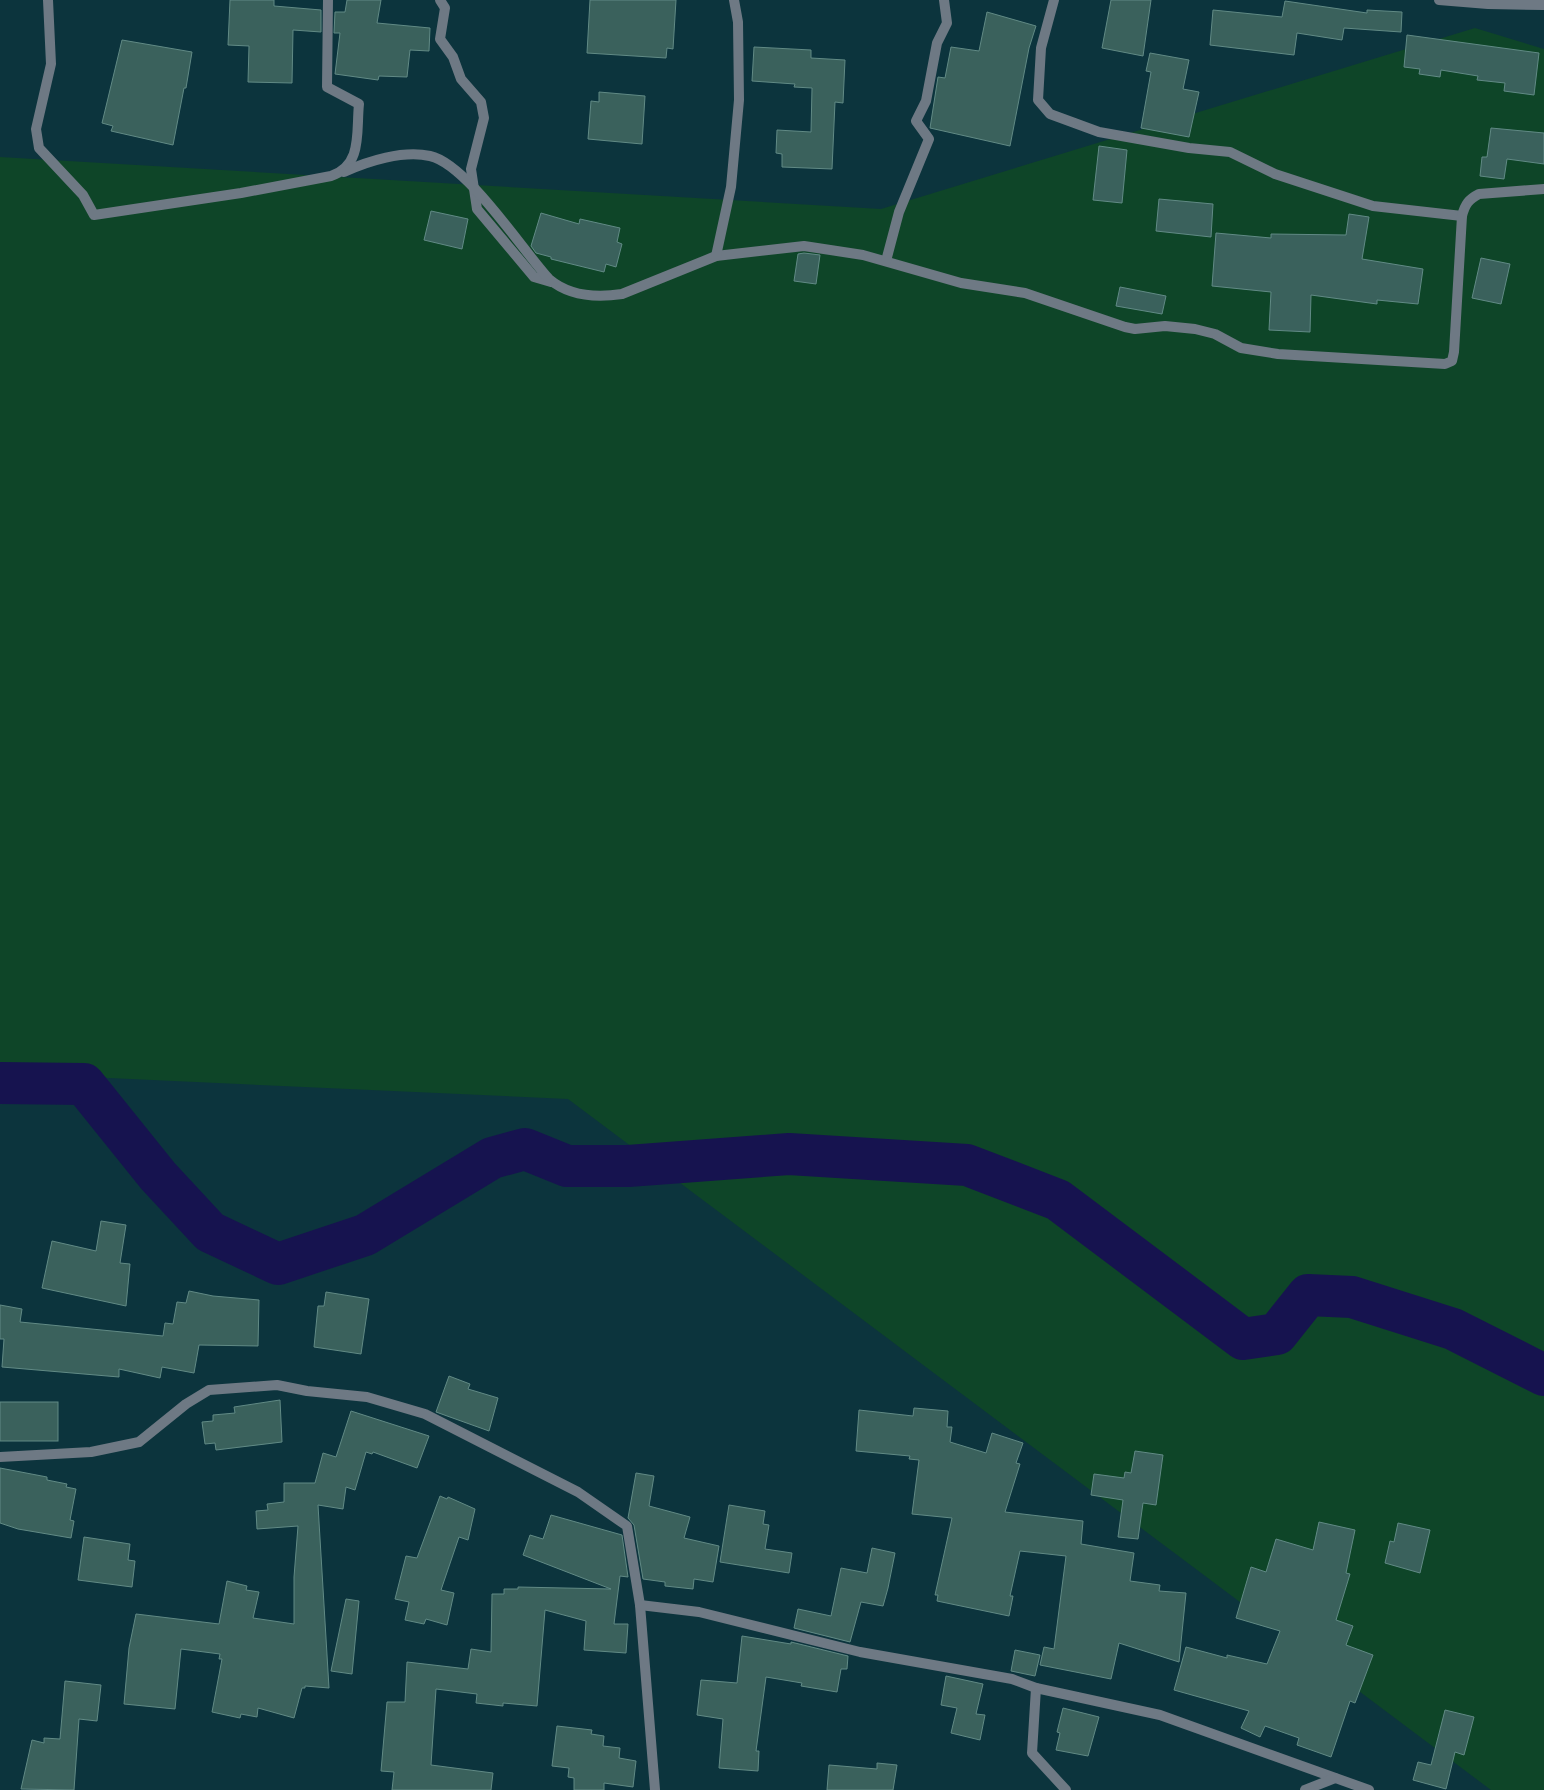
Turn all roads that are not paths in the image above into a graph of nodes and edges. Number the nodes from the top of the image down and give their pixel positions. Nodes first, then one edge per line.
1 (48, 0) edge
2 (328, 0) edge
3 (440, 0) edge
4 (734, 0) edge
5 (944, 0) edge
6 (1054, 0) edge
7 (1439, 0) edge
8 (1544, 5) edge
9 (344, 172) junction
10 (1544, 189) edge
11 (476, 191) junction
12 (1462, 216) junction
13 (716, 256) junction
14 (886, 261) junction
15 (0, 1457) edge
16 (640, 1605) junction
17 (1036, 1688) junction
18 (1335, 1778) junction
19 (655, 1790) edge
20 (1066, 1790) edge
21 (1305, 1790) edge
22 (1369, 1790) edge

1 - 9 street
2 - 9 street
3 - 11 street
4 - 13 street
5 - 14 street
6 - 12 street
7 - 8 street
9 - 11 street
10 - 12 street
11 - 13 street
12 - 14 street
13 - 14 street
15 - 16 street
16 - 17 street
16 - 19 street
17 - 18 street
17 - 20 street
18 - 21 street
18 - 22 street

